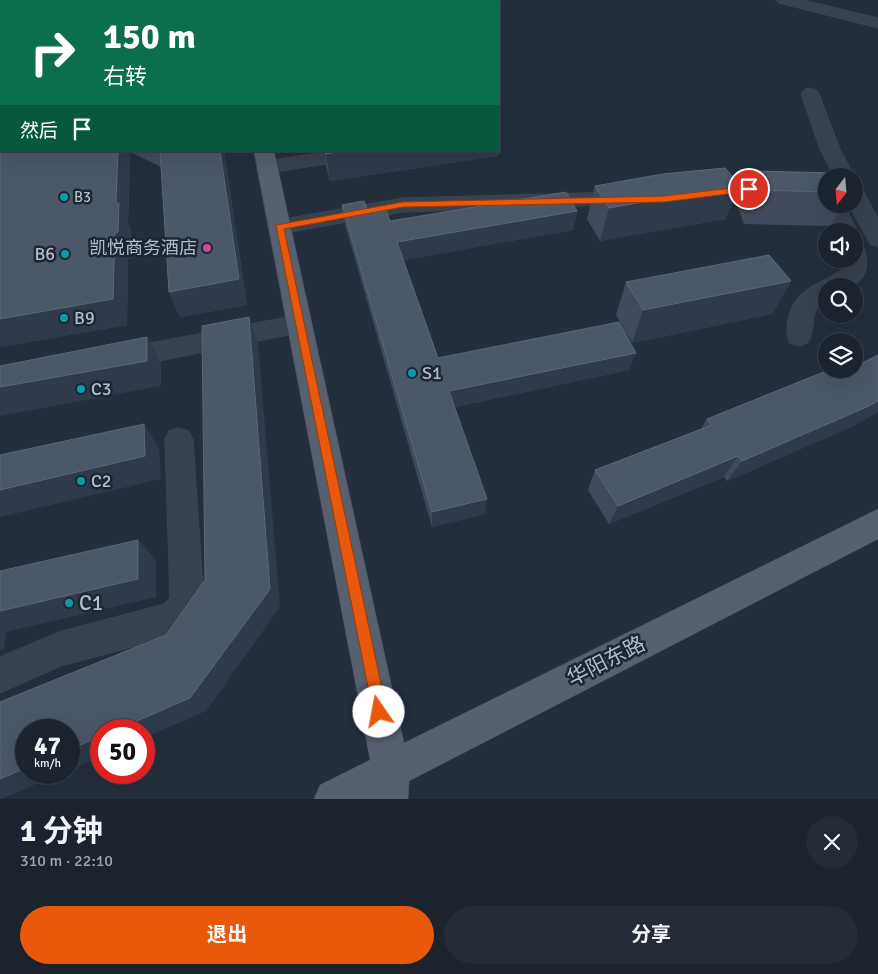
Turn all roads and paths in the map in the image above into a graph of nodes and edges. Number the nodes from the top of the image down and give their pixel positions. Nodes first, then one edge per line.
1 (784, 0) edge
2 (878, 23) edge
3 (810, 94) dead end
4 (360, 152) edge
5 (265, 159) edge
6 (840, 168) edge
7 (683, 197) edge
8 (818, 198) edge
9 (645, 199) edge
10 (863, 211) edge
11 (279, 227) junction
12 (878, 239) edge
13 (856, 268) edge
14 (849, 278) edge
15 (818, 292) edge
16 (299, 324) junction
17 (799, 336) dead end
18 (97, 364) edge
19 (179, 440) dead end
20 (878, 523) edge
21 (0, 675) edge
22 (390, 784) edge
23 (334, 799) edge

1 - 2 street
3 - 6 street
4 - 5 street
5 - 11 main road
7 - 8 street
9 - 11 street
10 - 12 street
11 - 16 main road
13 - 14 street
15 - 17 street
16 - 18 street
16 - 22 main road
19 - 21 street
20 - 22 main road, 华阳东路
22 - 23 main road, 华阳东路

